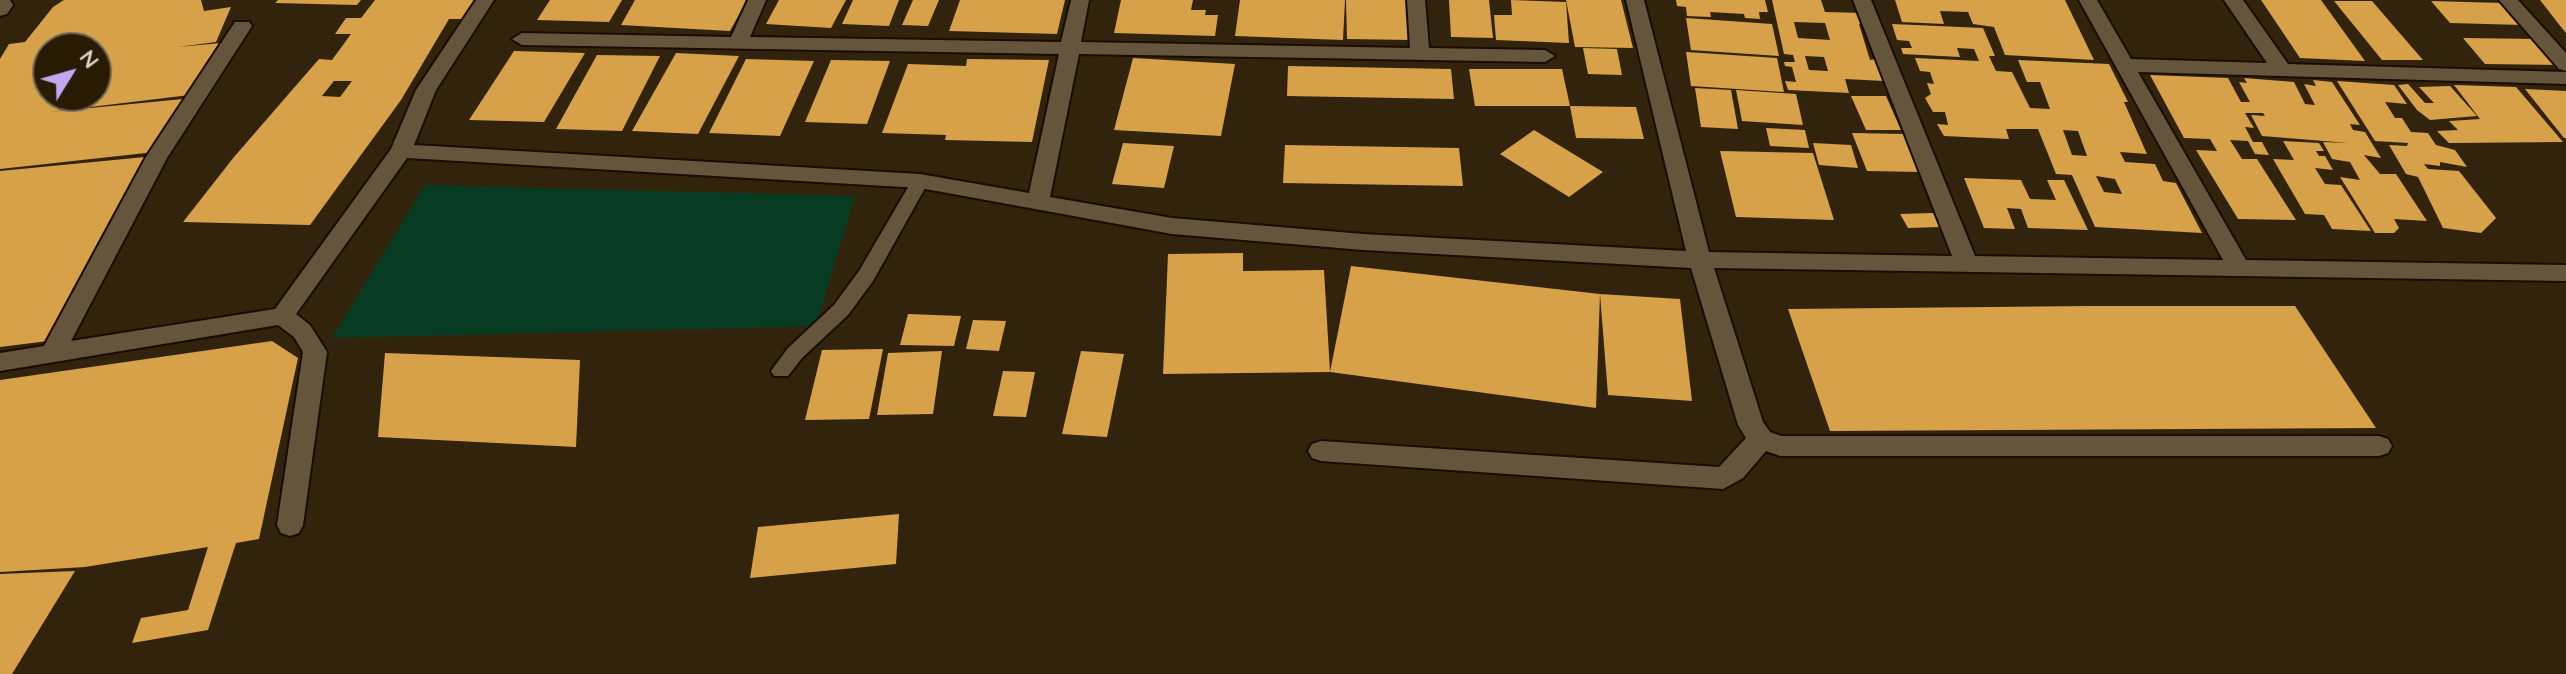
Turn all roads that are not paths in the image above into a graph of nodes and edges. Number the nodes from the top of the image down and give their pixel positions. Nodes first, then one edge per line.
1 (0, 0) edge
2 (485, 0) edge
3 (757, 0) edge
4 (1080, 0) edge
5 (1416, 0) edge
6 (1635, 0) edge
7 (1862, 0) edge
8 (2088, 0) edge
9 (2233, 0) edge
10 (2508, 0) edge
11 (0, 10) edge
12 (242, 26) dead end
13 (522, 39) dead end
14 (738, 43) junction
15 (1070, 48) junction
16 (1420, 54) junction
17 (1545, 56) dead end
18 (2124, 65) junction
19 (2566, 65) edge
20 (2282, 70) junction
21 (2566, 78) edge
22 (401, 151) junction
23 (920, 181) junction
24 (1038, 202) junction
25 (1700, 260) junction
26 (1967, 265) junction
27 (2240, 270) junction
28 (2566, 273) edge
29 (282, 316) junction
30 (52, 354) junction
31 (0, 362) edge
32 (781, 371) dead end
33 (1761, 439) junction
34 (2379, 446) dead end
35 (1321, 451) dead end
36 (290, 525) dead end

1 - 11 street
2 - 22 street
3 - 14 street
4 - 15 street
5 - 16 street
6 - 25 street
7 - 26 street
8 - 18 street
9 - 20 street
10 - 19 street
12 - 30 street
13 - 14 street
14 - 15 street
15 - 16 street
15 - 24 street
16 - 17 street
18 - 20 street
18 - 27 street
20 - 21 street
22 - 23 street
22 - 29 street
23 - 24 street
23 - 32 lane
24 - 25 street
25 - 26 street
25 - 33 street
26 - 27 street
27 - 28 street
29 - 30 street
29 - 36 street
30 - 31 street
33 - 34 street
33 - 35 street

